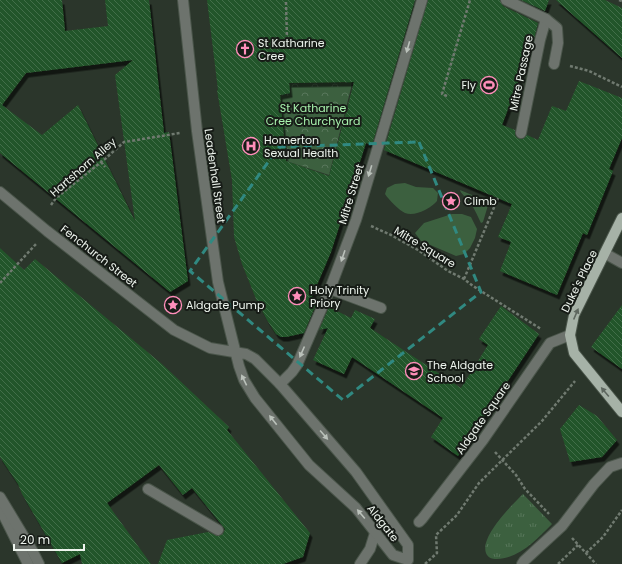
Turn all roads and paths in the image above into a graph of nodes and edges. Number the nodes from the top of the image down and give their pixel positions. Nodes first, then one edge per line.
1 (182, 0) edge
2 (422, 0) edge
3 (470, 0) edge
4 (506, 0) edge
5 (286, 2) dead end
6 (546, 19) junction
7 (287, 39) dead end
8 (554, 64) joint
9 (622, 87) edge
10 (447, 96) dead end
11 (197, 131) junction
12 (521, 133) dead end
13 (101, 162) junction
14 (105, 167) dead end
15 (0, 192) edge
16 (498, 198) dead end
17 (51, 205) dead end
18 (622, 218) edge
19 (356, 220) junction
20 (47, 231) junction
21 (606, 254) junction
22 (622, 263) edge
23 (464, 279) junction
24 (0, 283) edge
25 (330, 289) junction
26 (381, 308) dead end
27 (543, 331) dead end
28 (570, 335) junction
29 (185, 336) joint
30 (236, 353) junction
31 (574, 382) dead end
32 (280, 384) junction
33 (622, 412) edge
34 (483, 440) junction
35 (503, 460) junction
36 (622, 464) edge
37 (148, 489) dead end
38 (0, 497) edge
39 (0, 508) edge
40 (622, 510) edge
41 (418, 522) dead end
42 (562, 526) junction
43 (218, 530) dead end
44 (375, 533) junction
45 (578, 544) junction
46 (586, 553) junction
47 (409, 562) edge
48 (28, 564) edge
49 (39, 564) edge
50 (360, 564) edge
51 (424, 564) edge
52 (522, 564) edge
53 (558, 564) edge
54 (596, 564) edge

1 - 11 street, Leadenhall Street
2 -> 19 street, Mitre Street
3 - 10 path
4 - 6 street
5 - 7 path
6 - 8 street
6 - 12 street, Mitre Passage
8 - 9 path
11 - 13 path, Hartshorn Alley
11 - 30 street, Leadenhall Street
13 - 14 path
13 - 17 path, Hartshorn Alley
15 - 20 street, Fenchurch Street
16 - 23 path
18 - 21 main road, Duke's Place
19 - 23 path, Mitre Square
19 -> 25 street, Mitre Street
20 - 24 path
20 - 29 street, Fenchurch Street
21 - 22 street
28 -> 21 main road, Duke's Place
23 - 27 path, Mitre Square
25 - 26 street
25 -> 32 street, Mitre Street
33 -> 28 main road, Duke's Place
28 - 34 street, Aldgate Square
29 - 30 street, Aldgate
30 - 32 street, Aldgate
44 -> 30 street, Aldgate
31 - 35 path
32 -> 47 street, Aldgate
34 - 35 path
34 - 41 street, Aldgate Square
35 - 42 path
35 - 51 path
36 - 42 street
37 - 43 street
38 - 49 street
39 - 48 street
40 - 46 path
42 - 45 path
42 - 52 street
44 - 47 street, Aldgate
44 - 50 street
45 - 46 path
45 - 53 path
46 - 54 path

